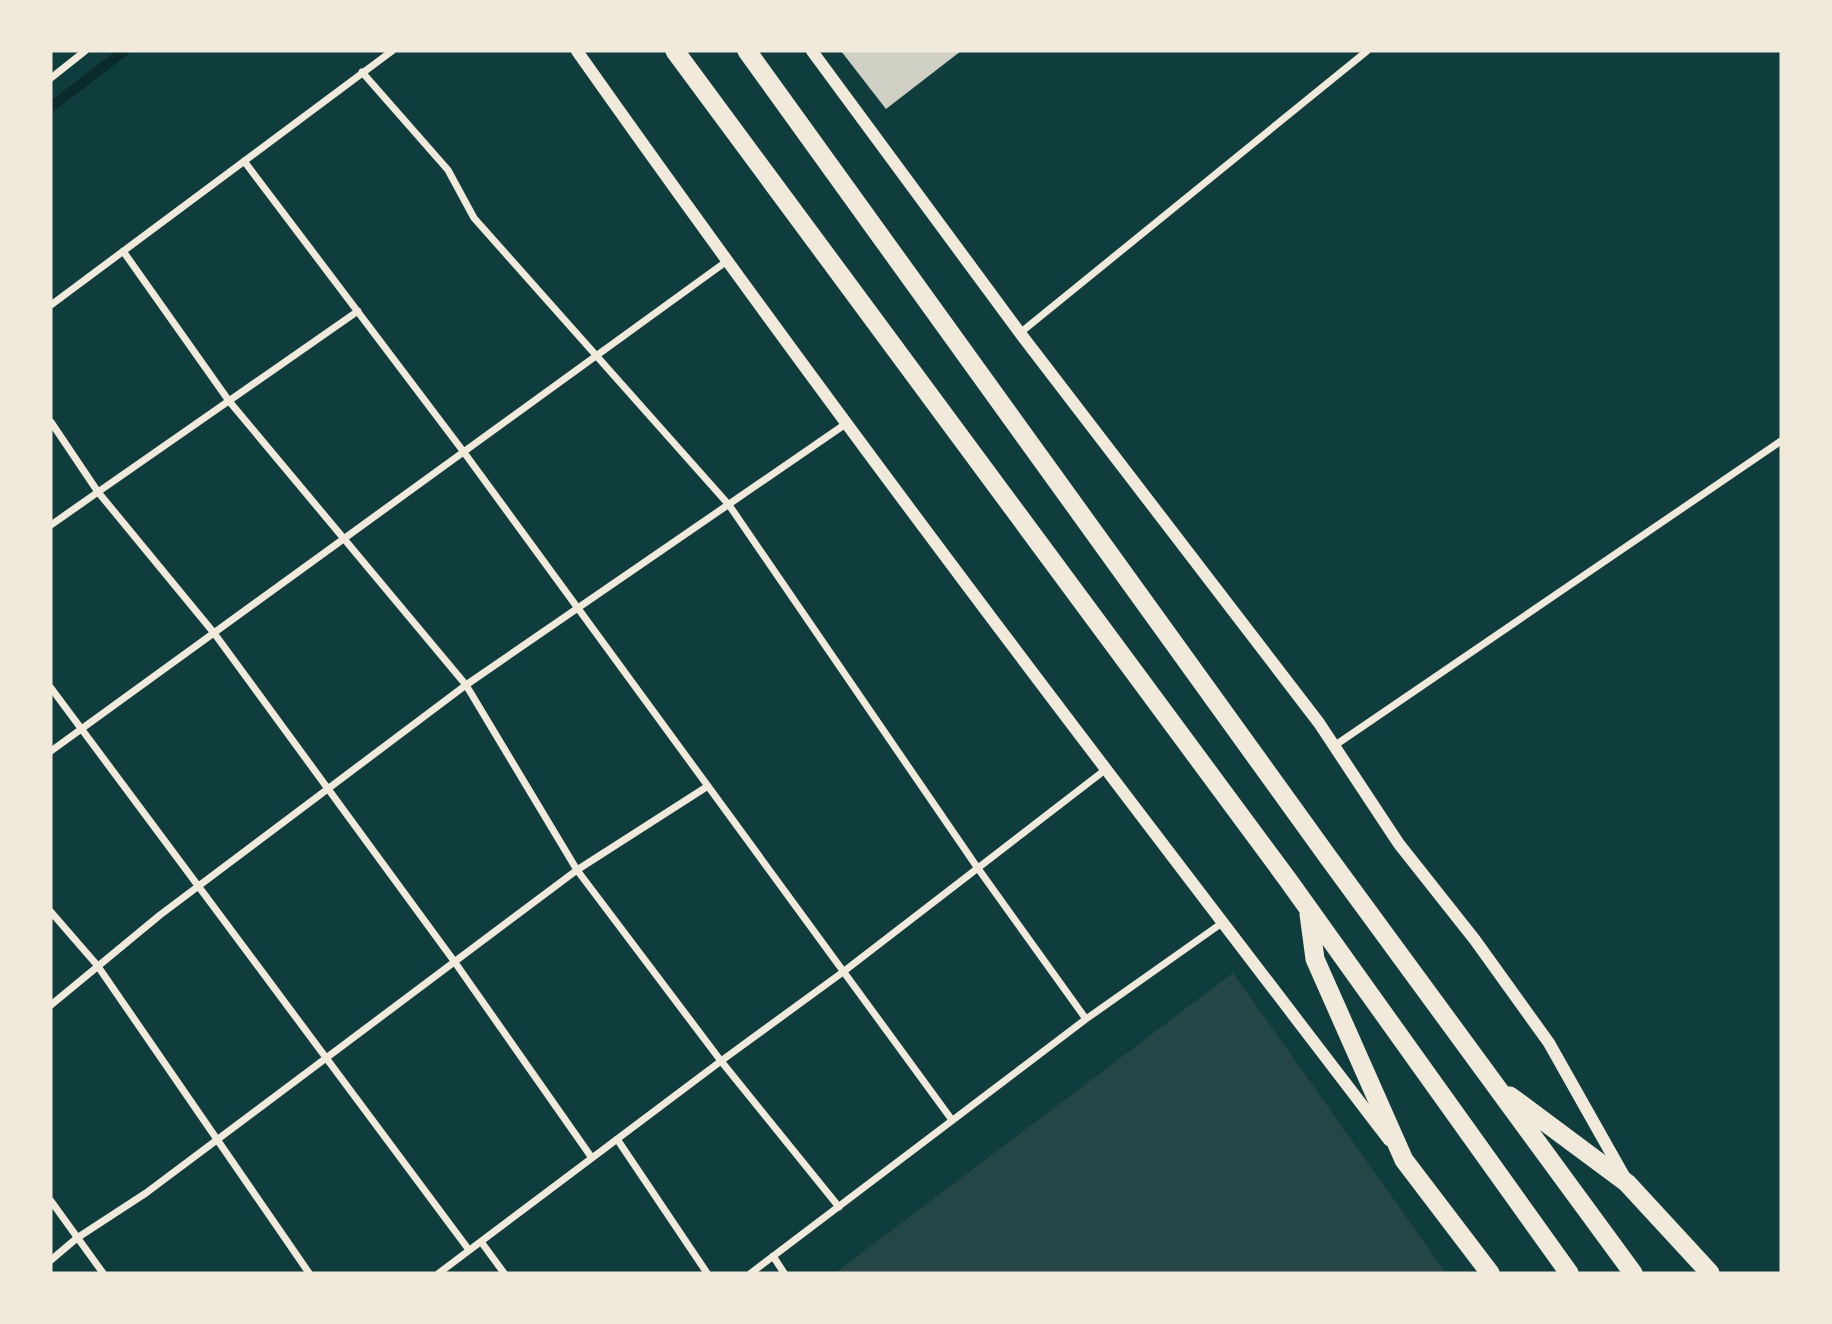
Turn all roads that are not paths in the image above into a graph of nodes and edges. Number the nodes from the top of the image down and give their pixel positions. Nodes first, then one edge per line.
1 (85, 51) edge
2 (392, 51) edge
3 (577, 51) edge
4 (675, 51) edge
5 (747, 51) edge
6 (812, 51) edge
7 (1363, 52) edge
8 (362, 72) junction
9 (51, 78) edge
10 (244, 161) junction
11 (123, 251) junction
12 (727, 261) junction
13 (51, 305) edge
14 (358, 311) junction
15 (1020, 333) junction
16 (595, 356) junction
17 (229, 401) junction
18 (51, 422) edge
19 (847, 423) junction
20 (1781, 441) edge
21 (463, 451) junction
22 (98, 492) junction
23 (729, 505) junction
24 (51, 525) edge
25 (343, 538) junction
26 (579, 609) junction
27 (214, 633) junction
28 (466, 685) junction
29 (51, 688) edge
30 (82, 729) junction
31 (1334, 746) junction
32 (51, 751) edge
33 (1105, 770) junction
34 (708, 786) junction
35 (330, 790) junction
36 (977, 867) junction
37 (577, 870) junction
38 (199, 887) junction
39 (1309, 910) junction
40 (51, 912) edge
41 (1222, 923) junction
42 (454, 961) junction
43 (97, 965) junction
44 (843, 972) junction
45 (51, 1005) edge
46 (1086, 1020) junction
47 (325, 1059) junction
48 (721, 1061) junction
49 (1495, 1085) junction
50 (952, 1120) junction
51 (617, 1139) junction
52 (216, 1140) junction
53 (592, 1158) junction
54 (1404, 1160) junction
55 (1627, 1183) junction
56 (51, 1201) edge
57 (839, 1207) junction
58 (77, 1238) junction
59 (482, 1243) junction
60 (469, 1250) junction
61 (773, 1256) junction
62 (51, 1260) edge
63 (103, 1273) edge
64 (309, 1273) edge
65 (439, 1273) edge
66 (504, 1273) edge
67 (707, 1273) edge
68 (751, 1273) edge
69 (784, 1273) edge
70 (1490, 1273) edge
71 (1569, 1273) edge
72 (1633, 1273) edge
73 (1710, 1273) edge

1 - 9 street
2 - 8 street
3 - 12 street
4 - 39 highway
5 - 49 highway
6 - 15 street
7 - 15 street
8 - 10 street
8 - 16 street
10 - 11 street
10 - 14 street
11 - 13 street
11 - 17 street
12 - 16 street
12 - 19 street
14 - 17 street
14 - 21 street
15 - 31 street
16 - 21 street
16 - 23 street
17 - 22 street
17 - 25 street
18 - 22 street
19 - 23 street
19 - 33 street
20 - 31 street
21 - 25 street
21 - 26 street
22 - 24 street
22 - 27 street
23 - 26 street
23 - 36 street
25 - 27 street
25 - 28 street
26 - 28 street
26 - 34 street
27 - 30 street
27 - 35 street
28 - 35 street
28 - 37 street
29 - 30 street
30 - 32 street
30 - 38 street
31 - 55 street
33 - 36 street
33 - 41 street
34 - 37 street
34 - 44 street
35 - 38 street
35 - 42 street
36 - 44 street
36 - 46 street
37 - 42 street
37 - 48 street
38 - 43 street
38 - 47 street
39 - 54 highway
39 - 71 highway
40 - 43 street
41 - 46 street
41 - 54 street
42 - 47 street
42 - 53 street
43 - 45 street
43 - 52 street
44 - 48 street
44 - 50 street
46 - 50 street
47 - 52 street
47 - 60 street
48 - 51 street
48 - 57 street
49 - 55 highway
49 - 72 highway
50 - 57 street
51 - 53 street
51 - 67 street
52 - 58 street
52 - 64 street
53 - 59 street
54 - 70 highway
55 - 73 highway
56 - 58 street
57 - 61 street
58 - 62 street
58 - 63 street
59 - 60 street
59 - 66 street
60 - 65 street
61 - 68 street
61 - 69 street

